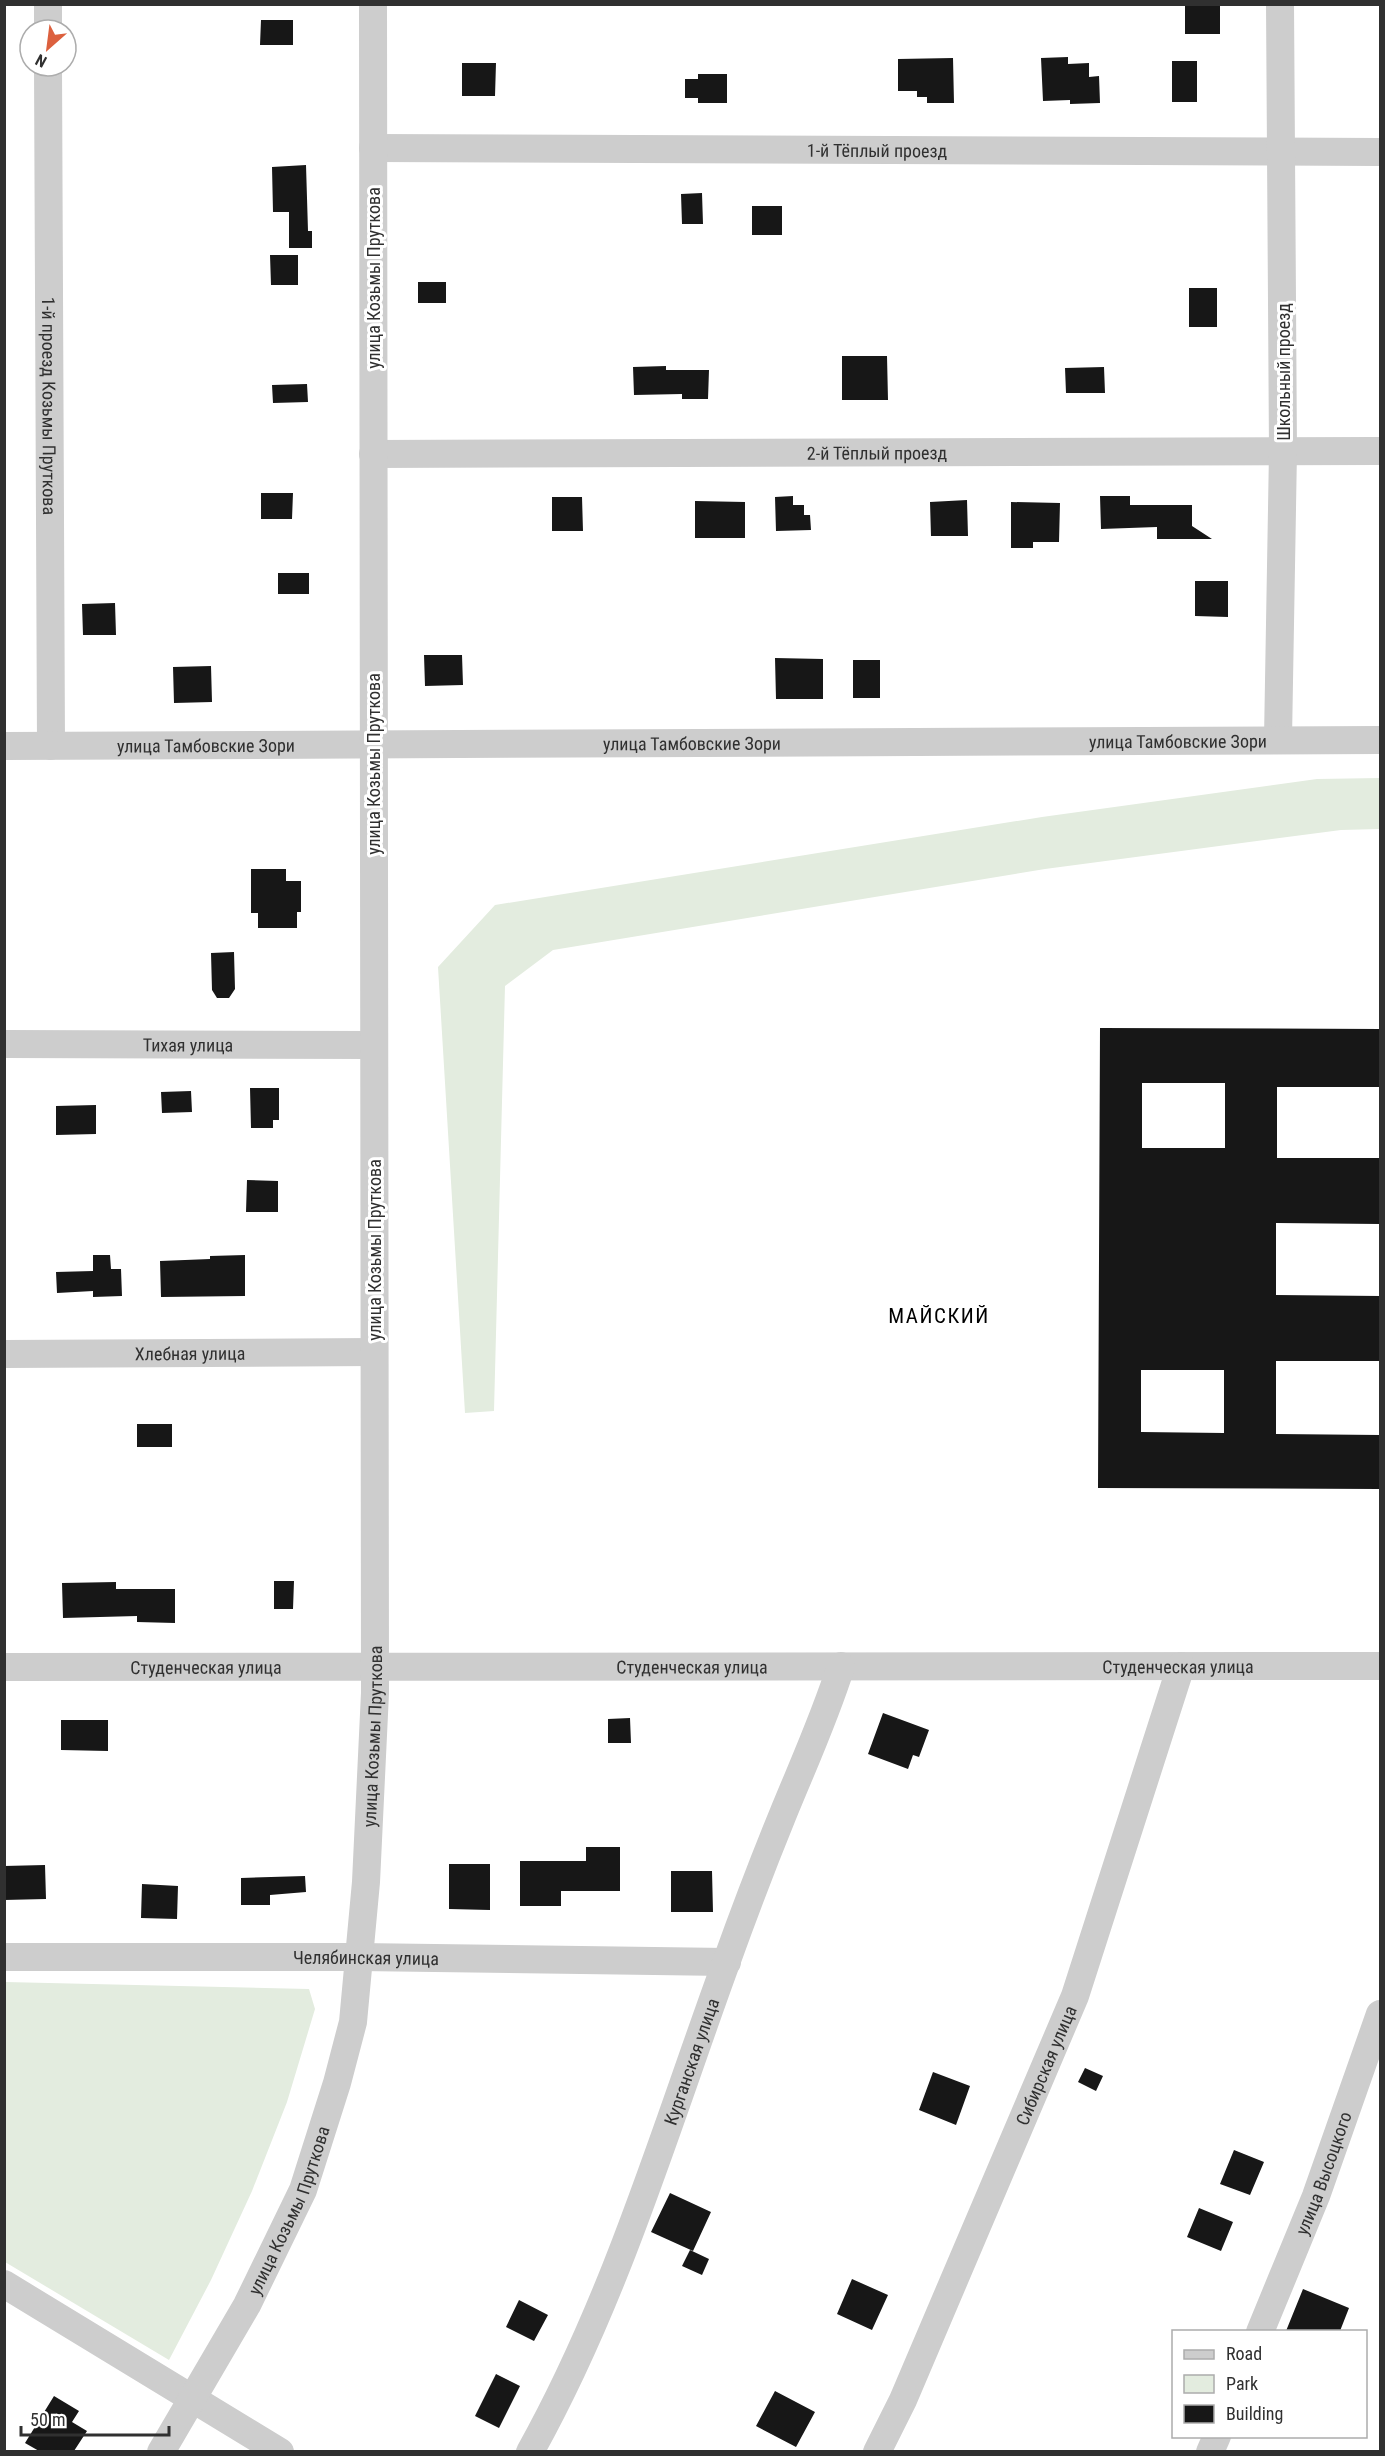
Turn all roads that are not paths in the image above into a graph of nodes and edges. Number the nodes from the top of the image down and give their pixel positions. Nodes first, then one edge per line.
1 (373, 4) edge
2 (1280, 4) edge
3 (48, 78) edge
4 (373, 148) junction
5 (1281, 152) junction
6 (1380, 152) edge
7 (1283, 451) junction
8 (1380, 451) edge
9 (373, 454) junction
10 (1278, 740) junction
11 (1380, 740) edge
12 (374, 745) junction
13 (4, 746) edge
14 (51, 746) junction
15 (4, 1044) edge
16 (374, 1045) junction
17 (374, 1352) junction
18 (4, 1354) edge
19 (375, 1666) junction
20 (841, 1666) junction
21 (1180, 1666) junction
22 (1380, 1666) edge
23 (4, 1667) edge
24 (4, 1957) edge
25 (359, 1957) junction
26 (727, 1962) junction
27 (1380, 2014) edge
28 (4, 2284) edge
29 (1260, 2330) edge
30 (192, 2398) junction
31 (161, 2451) edge
32 (280, 2451) edge
33 (530, 2451) edge
34 (877, 2451) edge

1 - 4 street, улица Козьмы Пруткова
2 - 5 street, Школьный проезд
3 - 14 street, 1-й проезд Козьмы Пруткова
4 - 5 street, 1-й Тёплый проезд
4 - 9 street, улица Козьмы Пруткова
5 - 6 street, 1-й Тёплый проезд
5 - 7 street, Школьный проезд
7 - 8 street, 2-й Тёплый проезд
7 - 9 street, 2-й Тёплый проезд
7 - 10 street, Школьный проезд
9 - 12 street, улица Козьмы Пруткова
10 - 11 street, улица Тамбовские Зори
10 - 12 street, улица Тамбовские Зори
12 - 14 street, улица Тамбовские Зори
12 - 16 street, улица Козьмы Пруткова
13 - 14 street, улица Тамбовские Зори
15 - 16 street, Тихая улица
16 - 17 street, улица Козьмы Пруткова
17 - 18 street, Хлебная улица
17 - 19 street, улица Козьмы Пруткова
19 - 20 street, Студенческая улица
19 - 23 street, Студенческая улица
19 - 25 street, улица Козьмы Пруткова
20 - 21 street, Студенческая улица
20 - 26 street, Курганская улица
21 - 22 street, Студенческая улица
21 - 34 street, Сибирская улица
24 - 25 street, Челябинская улица
25 - 26 street, Челябинская улица
25 - 30 street, улица Козьмы Пруткова
26 - 33 street, Курганская улица
27 - 29 street, улица Высоцкого
28 - 30 street
30 - 31 street, улица Козьмы Пруткова
30 - 32 street

